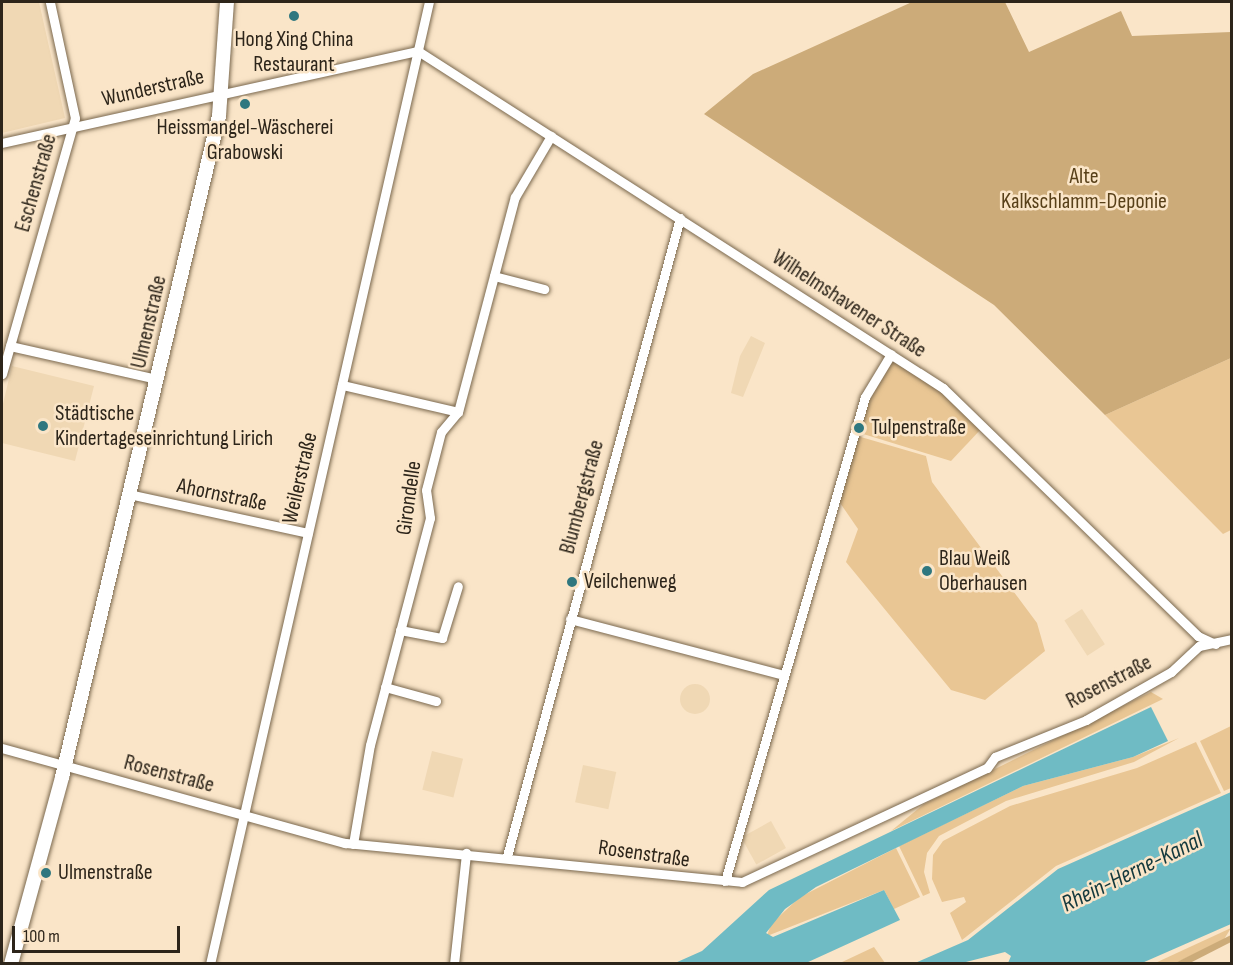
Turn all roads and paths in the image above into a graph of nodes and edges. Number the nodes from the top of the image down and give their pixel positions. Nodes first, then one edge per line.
1 (50, 2) edge
2 (227, 2) edge
3 (429, 2) edge
4 (418, 51) junction
5 (221, 93) junction
6 (73, 125) junction
7 (551, 136) junction
8 (2, 143) edge
9 (680, 218) junction
10 (494, 276) junction
11 (544, 289) dead end
12 (10, 346) junction
13 (891, 354) junction
14 (2, 374) edge
15 (157, 379) junction
16 (342, 385) junction
17 (458, 412) junction
18 (129, 494) junction
19 (308, 533) junction
20 (458, 586) dead end
21 (570, 619) junction
22 (400, 630) junction
23 (1232, 639) edge
24 (1215, 644) junction
25 (784, 675) junction
26 (385, 687) junction
27 (436, 701) dead end
28 (2, 748) edge
29 (63, 766) junction
30 (242, 814) junction
31 (353, 844) junction
32 (466, 853) junction
33 (507, 856) junction
34 (725, 881) junction
35 (11, 963) edge
36 (210, 963) edge
37 (454, 963) edge

1 - 6 street, Eschenstraße
2 - 5 street, Ulmenstraße
3 - 4 street, Weilerstraße
4 - 5 street, Wunderstraße
4 - 7 street, Wilhelmshavener Straße
4 - 16 street, Weilerstraße
5 - 6 street, Wunderstraße
5 - 15 street, Ulmenstraße
6 - 8 street, Wunderstraße
6 - 12 street, Eschenstraße
7 - 9 street, Wilhelmshavener Straße
7 - 10 street, Girondelle
9 - 13 street, Wilhelmshavener Straße
9 - 21 street, Blumbergstraße
10 - 11 street
10 - 17 street, Girondelle
12 - 14 street, Eschenstraße
12 - 15 street
13 - 24 street, Wilhelmshavener Straße
13 - 25 street
15 - 18 street, Ulmenstraße
16 - 17 street
16 - 19 street, Weilerstraße
17 - 22 street, Girondelle
18 - 19 street, Ahornstraße
18 - 29 street, Ulmenstraße
19 - 30 street, Weilerstraße
20 - 22 street
21 - 25 street
21 - 33 street, Blumbergstraße
22 - 26 street, Girondelle
23 - 24 street, Rosenstraße
24 - 34 street, Rosenstraße
25 - 34 street
26 - 27 street
26 - 31 street, Girondelle
28 - 29 street, Rosenstraße
29 - 30 street, Rosenstraße
29 - 35 street, Ulmenstraße
30 - 31 street, Rosenstraße
30 - 36 street, Weilerstraße
31 - 32 street, Rosenstraße
32 - 33 street, Rosenstraße
32 - 37 street
33 - 34 street, Rosenstraße

